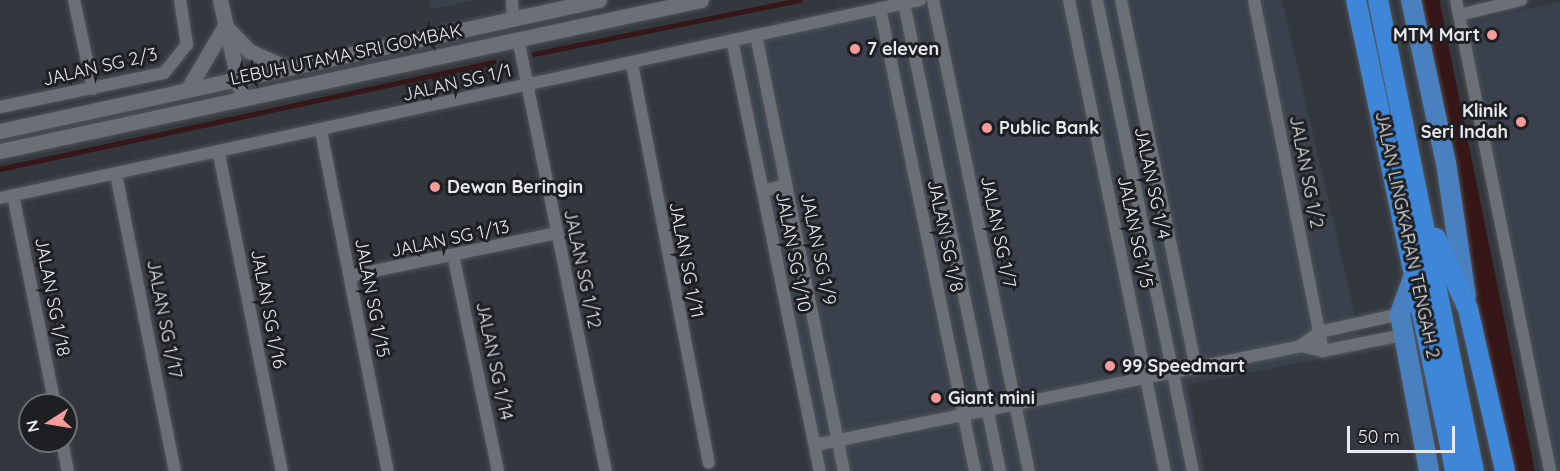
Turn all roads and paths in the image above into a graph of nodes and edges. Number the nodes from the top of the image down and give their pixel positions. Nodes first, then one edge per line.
1 (74, 0) edge
2 (180, 0) edge
3 (220, 0) edge
4 (512, 0) edge
5 (599, 0) edge
6 (701, 0) edge
7 (920, 0) edge
8 (933, 0) edge
9 (1069, 0) edge
10 (1097, 0) edge
11 (1121, 0) edge
12 (1254, 0) edge
13 (1356, 0) edge
14 (1378, 0) edge
15 (1411, 0) edge
16 (1456, 0) edge
17 (1521, 0) edge
18 (904, 3) junction
19 (880, 8) junction
20 (1459, 15) junction
21 (513, 17) junction
22 (225, 26) junction
23 (756, 35) junction
24 (518, 39) junction
25 (732, 40) junction
26 (632, 64) junction
27 (282, 66) junction
28 (237, 75) junction
29 (527, 86) junction
30 (189, 87) junction
31 (93, 88) junction
32 (242, 98) junction
33 (0, 107) edge
34 (0, 131) edge
35 (321, 131) junction
36 (0, 151) edge
37 (219, 154) junction
38 (116, 174) junction
39 (786, 185) junction
40 (763, 191) junction
41 (13, 195) junction
42 (0, 198) edge
43 (1425, 214) junction
44 (556, 233) junction
45 (454, 259) junction
46 (1415, 272) junction
47 (350, 276) junction
48 (1468, 309) junction
49 (1400, 314) junction
50 (1320, 332) junction
51 (1402, 335) junction
52 (1300, 346) junction
53 (1323, 351) junction
54 (1443, 361) junction
55 (1196, 368) junction
56 (1173, 372) junction
57 (1146, 378) junction
58 (53, 393) edge
59 (1015, 404) junction
60 (987, 410) junction
61 (963, 415) junction
62 (838, 441) junction
63 (815, 445) junction
64 (64, 453) edge
65 (709, 463) dead end
66 (68, 471) edge
67 (175, 471) edge
68 (282, 471) edge
69 (388, 471) edge
70 (498, 471) edge
71 (606, 471) edge
72 (820, 471) edge
73 (844, 471) edge
74 (975, 471) edge
75 (1000, 471) edge
76 (1029, 471) edge
77 (1165, 471) edge
78 (1193, 471) edge
79 (1429, 471) edge
80 (1455, 471) edge
81 (1474, 471) edge
82 (1505, 471) edge
83 (1550, 471) edge

1 - 31 street
2 - 31 street, JALAN SG 2/3
3 - 22 street
4 - 21 street
5 - 21 street, LEBUH UTAMA SRI GOMBAK
6 - 24 street, LEBUH UTAMA SRI GOMBAK
7 - 18 street, JALAN SG 1/1
8 - 59 street, JALAN SG 1/7
9 - 57 street, JALAN SG 1/5
10 - 56 street, JALAN SG 1/4
11 - 55 street, JALAN SG 1/4
12 - 50 street, JALAN SG 1/2
13 - 46 highway, JALAN LINGKARAN TENGAH 2
14 - 43 highway, JALAN LINGKARAN TENGAH 2
15 - 48 main road
16 - 20 street
17 - 20 street
18 - 19 street, JALAN SG 1/1
18 - 60 street
19 - 23 street, JALAN SG 1/1
19 - 61 street, JALAN SG 1/8
20 - 83 street
21 - 27 street, LEBUH UTAMA SRI GOMBAK
22 - 27 street
22 - 28 street
22 - 30 street
23 - 25 street, JALAN SG 1/1
23 - 39 street, JALAN SG 1/9
24 - 29 street, JALAN SG 1/12
24 - 32 street, LEBUH UTAMA SRI GOMBAK
25 - 26 street, JALAN SG 1/1
25 - 40 street, JALAN SG 1/10
26 - 29 street, JALAN SG 1/1
26 - 65 street, JALAN SG 1/11
27 - 28 street, LEBUH UTAMA SRI GOMBAK
28 - 30 street, LEBUH UTAMA SRI GOMBAK
28 - 32 street
29 - 35 street, JALAN SG 1/1
29 - 44 street, JALAN SG 1/12
30 - 34 street, LEBUH UTAMA SRI GOMBAK
31 - 33 street, JALAN SG 2/3
32 - 36 street, LEBUH UTAMA SRI GOMBAK
35 - 37 street, JALAN SG 1/1
35 - 47 street, JALAN SG 1/15
37 - 38 street, JALAN SG 1/1
37 - 68 street, JALAN SG 1/16
38 - 41 street, JALAN SG 1/1
38 - 67 street, JALAN SG 1/17
39 - 40 street
39 - 62 street, JALAN SG 1/9
40 - 63 street, JALAN SG 1/10
41 - 42 street, JALAN SG 1/1
41 - 58 street, JALAN SG 1/18
43 - 48 highway
43 - 54 highway, JALAN LINGKARAN TENGAH 2
44 - 45 street, JALAN SG 1/13
44 - 71 street, JALAN SG 1/12
45 - 47 street, JALAN SG 1/13
45 - 70 street, JALAN SG 1/14
46 - 49 main road
46 - 54 highway, JALAN LINGKARAN TENGAH 2
47 - 69 street, JALAN SG 1/15
48 - 82 highway
49 - 50 street
49 - 51 main road
50 - 52 street
50 - 53 street, JALAN SG 1/2
51 - 53 street
51 - 79 main road
52 - 53 street
52 - 55 street
54 - 80 highway, JALAN LINGKARAN TENGAH 2
54 - 81 highway, JALAN LINGKARAN TENGAH 2
55 - 56 street
56 - 57 street
56 - 78 street, JALAN SG 1/4
57 - 59 street
57 - 77 street, JALAN SG 1/5
59 - 60 street
59 - 76 street, JALAN SG 1/7
60 - 61 street
60 - 75 street
61 - 62 street
61 - 74 street, JALAN SG 1/8
62 - 63 street
62 - 73 street, JALAN SG 1/9
63 - 72 street, JALAN SG 1/10
64 - 66 street

